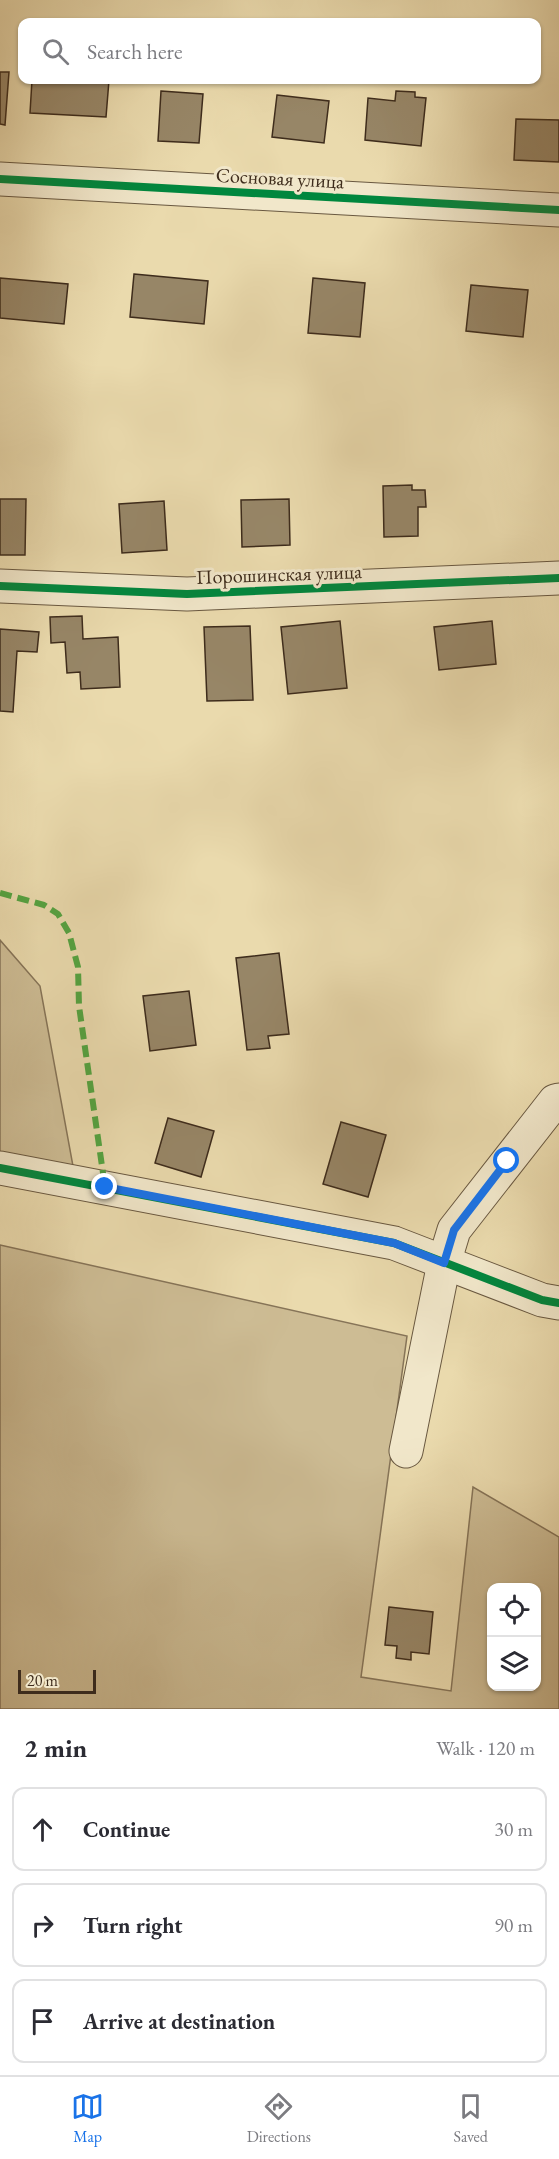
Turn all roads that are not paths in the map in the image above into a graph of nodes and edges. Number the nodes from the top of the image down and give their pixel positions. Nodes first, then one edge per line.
1 (0, 179) edge
2 (559, 210) edge
3 (559, 578) edge
4 (0, 586) edge
5 (559, 1100) edge
6 (0, 1168) edge
7 (444, 1263) junction
8 (559, 1302) edge
9 (406, 1451) dead end

1 - 2 street, Сосновая улица
3 - 4 street, Порошинская улица
5 - 7 street
6 - 7 street
7 - 8 street
7 - 9 street

